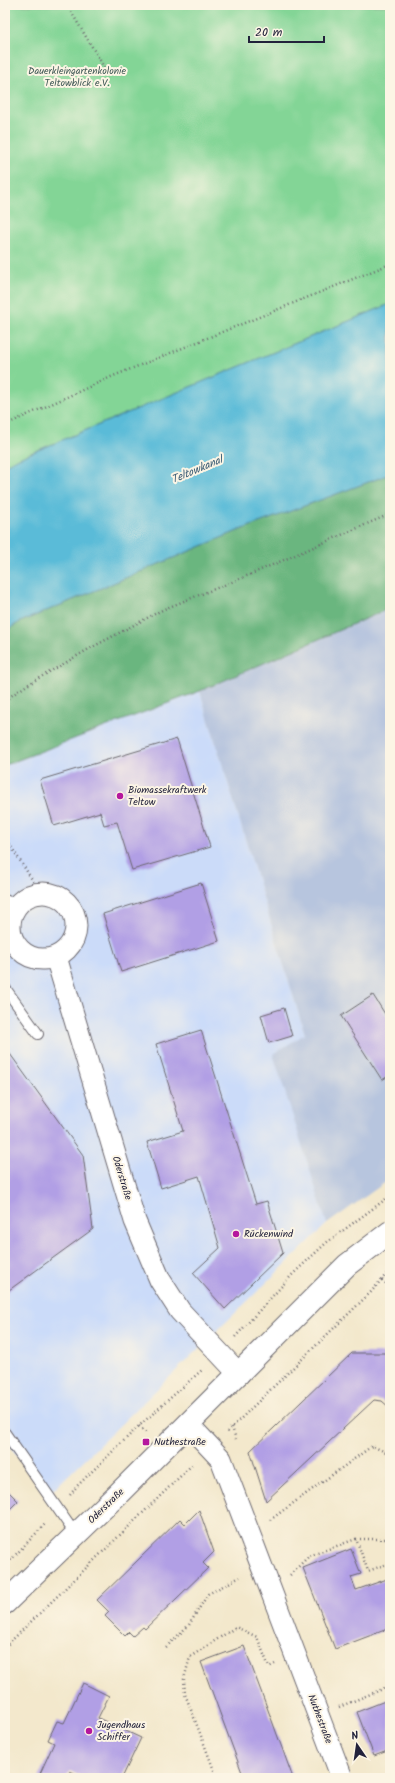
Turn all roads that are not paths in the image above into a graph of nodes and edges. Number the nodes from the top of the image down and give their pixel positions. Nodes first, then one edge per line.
1 (11, 903) edge
2 (56, 957) junction
3 (5, 988) edge
4 (38, 1034) dead end
5 (390, 1232) edge
6 (239, 1374) junction
7 (188, 1424) junction
8 (5, 1433) edge
9 (76, 1535) junction
10 (5, 1603) edge
11 (342, 1778) edge

1 - 2 street
1 - 2 street
2 - 6 street, Oderstraße
3 - 4 lane
5 - 6 main road, Oderstraße
6 - 7 main road, Oderstraße
7 - 9 main road, Oderstraße
7 - 11 street, Nuthestraße
8 - 9 lane
9 - 10 main road, Oderstraße

